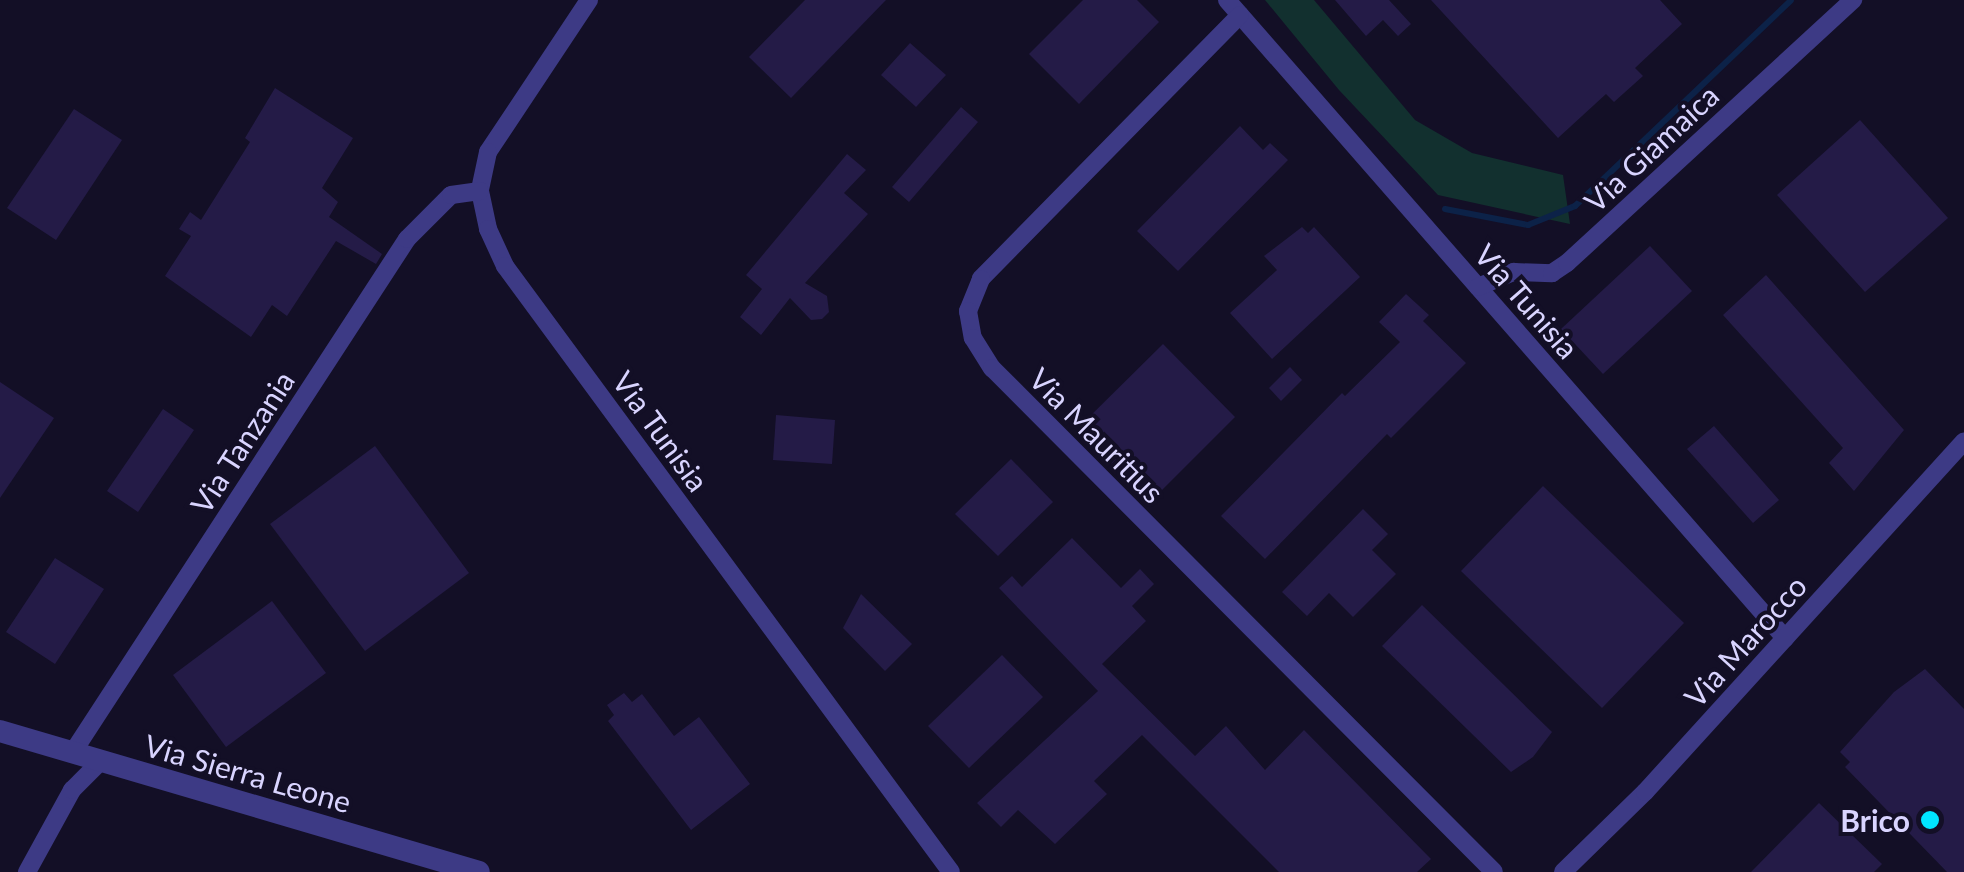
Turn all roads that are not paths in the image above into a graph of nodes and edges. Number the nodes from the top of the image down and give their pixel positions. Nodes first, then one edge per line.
1 (589, 0) edge
2 (1227, 0) edge
3 (1843, 3) edge
4 (1240, 15) junction
5 (480, 191) junction
6 (1478, 287) junction
7 (1964, 442) edge
8 (1785, 638) junction
9 (0, 732) edge
10 (73, 752) junction
11 (101, 761) junction
12 (26, 872) edge
13 (479, 872) edge
14 (951, 872) edge
15 (1494, 872) edge
16 (1563, 872) edge

1 - 5 street, Via Tunisia
2 - 4 street, Via Tunisia
3 - 6 street, Via Giamaica
4 - 6 street, Via Tunisia
4 - 15 street, Via Mauritius
5 - 10 street, Via Tanzania
5 - 14 street, Via Tunisia
6 - 8 street, Via Tunisia
7 - 8 street, Via Marocco
8 - 16 street, Via Marocco
9 - 10 street, Via Sierra Leone
10 - 11 street, Via Sierra Leone
11 - 12 street
11 - 13 street, Via Sierra Leone

